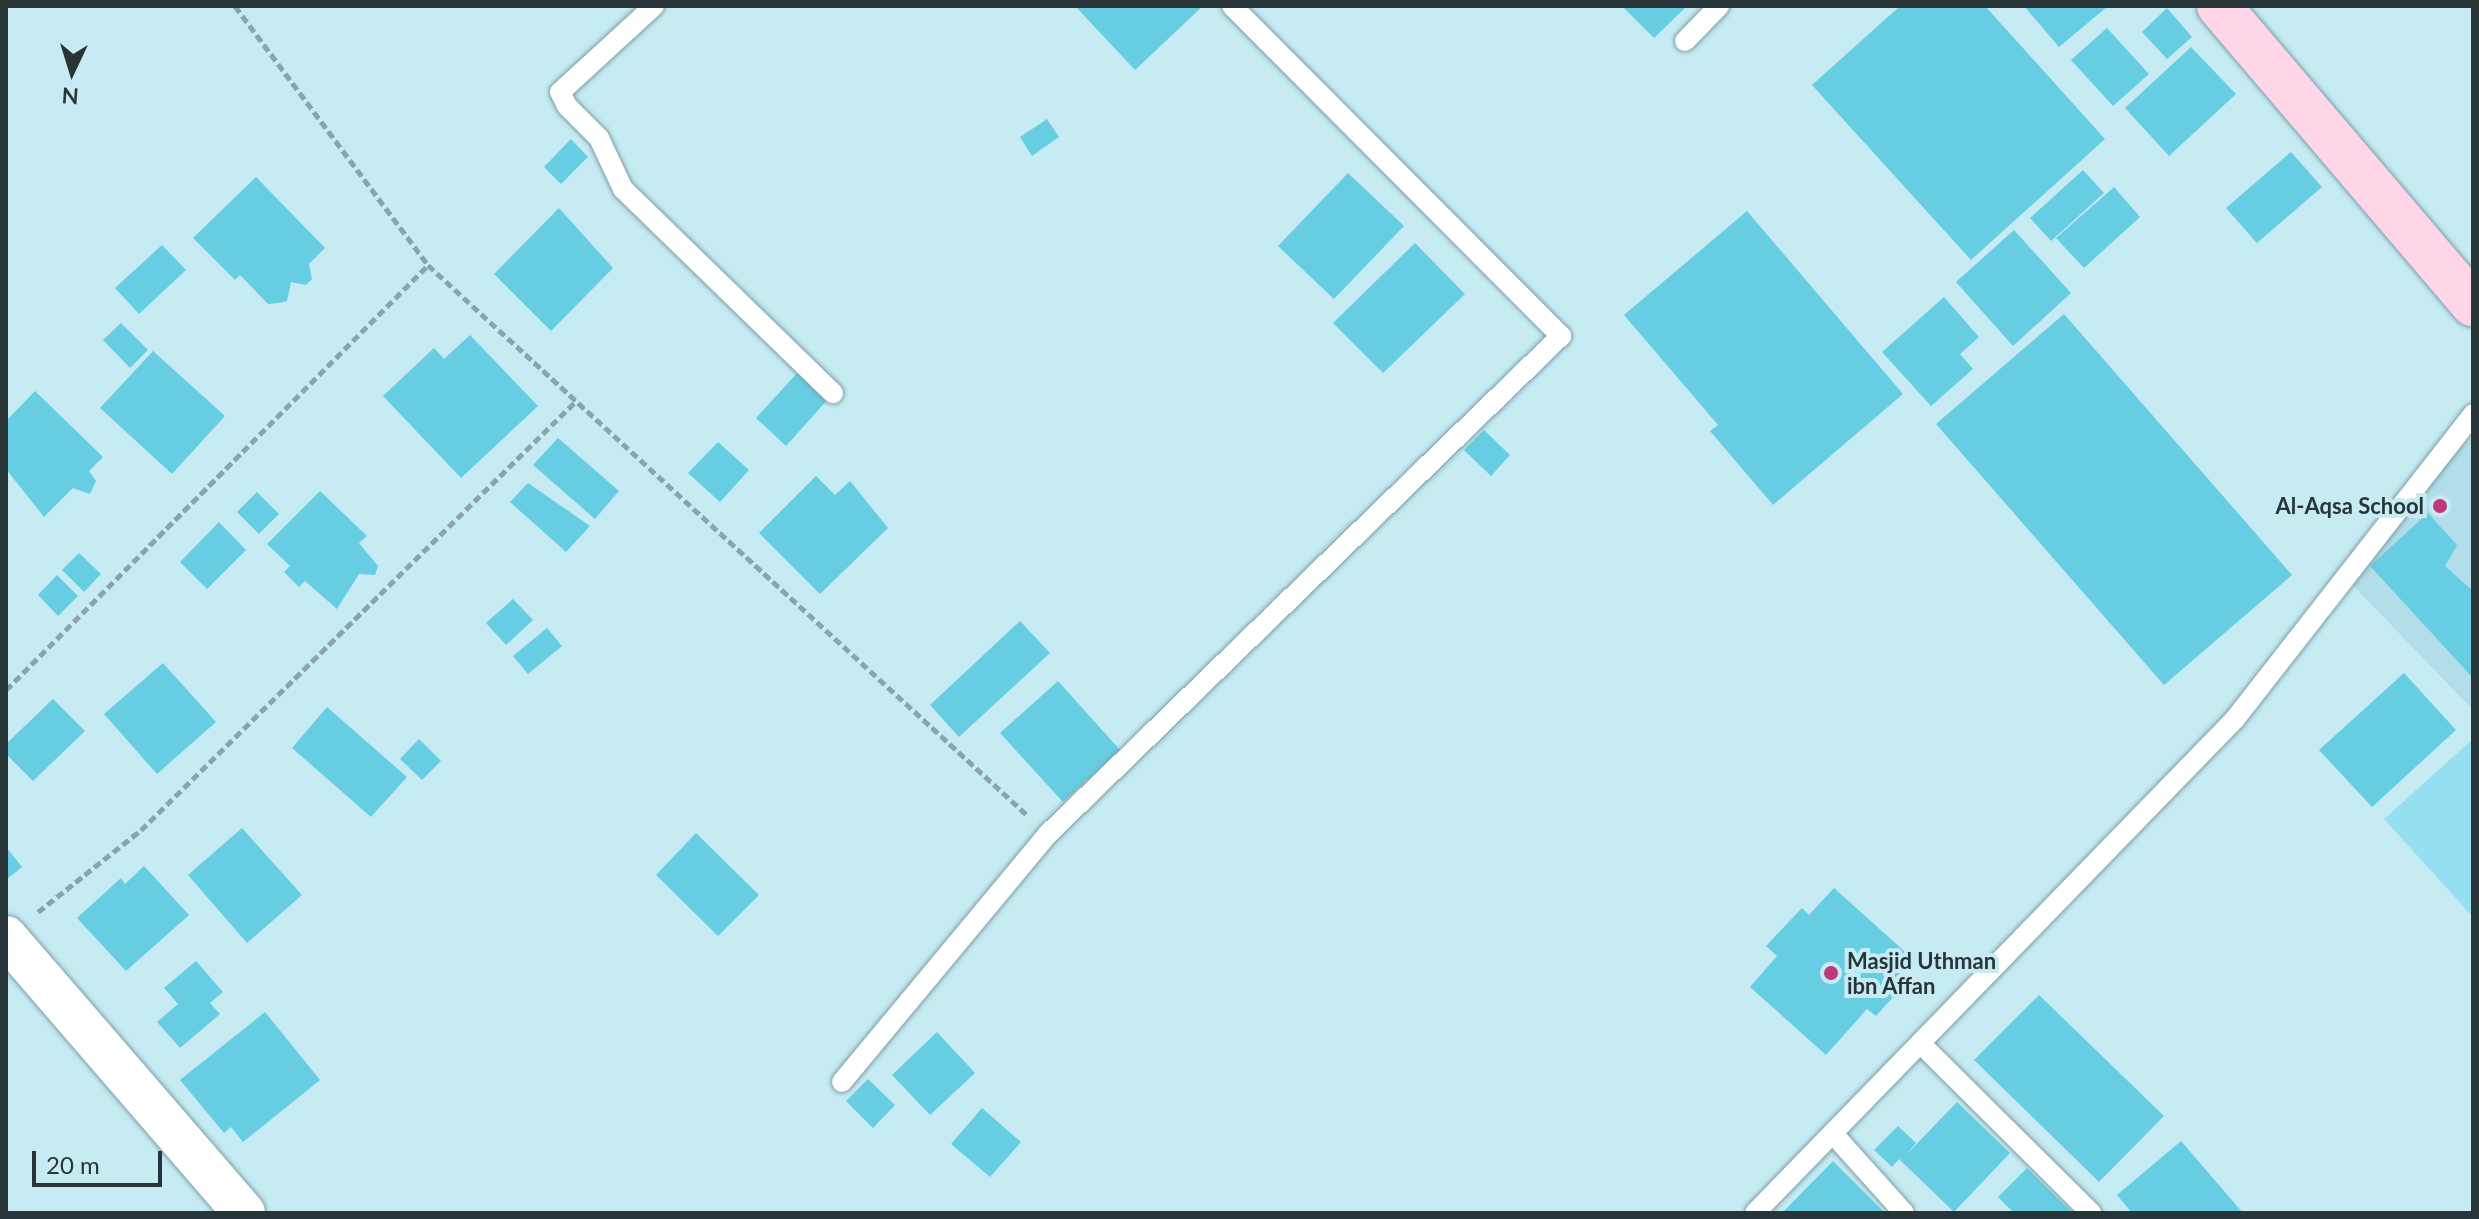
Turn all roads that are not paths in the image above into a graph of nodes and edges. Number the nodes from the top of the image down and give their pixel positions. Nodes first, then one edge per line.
1 (654, 6) edge
2 (1232, 6) edge
3 (1719, 6) edge
4 (2219, 6) edge
5 (1685, 41) dead end
6 (2473, 304) edge
7 (833, 393) dead end
8 (2473, 414) edge
9 (6, 937) edge
10 (1921, 1044) junction
11 (842, 1082) dead end
12 (1835, 1136) junction
13 (244, 1213) edge
14 (1755, 1213) edge
15 (1904, 1213) edge
16 (2091, 1213) edge

1 - 7 lane
2 - 11 lane
3 - 5 lane
4 - 6 main road
8 - 10 lane
9 - 13 street
10 - 12 lane
10 - 16 lane
12 - 14 lane
12 - 15 lane

